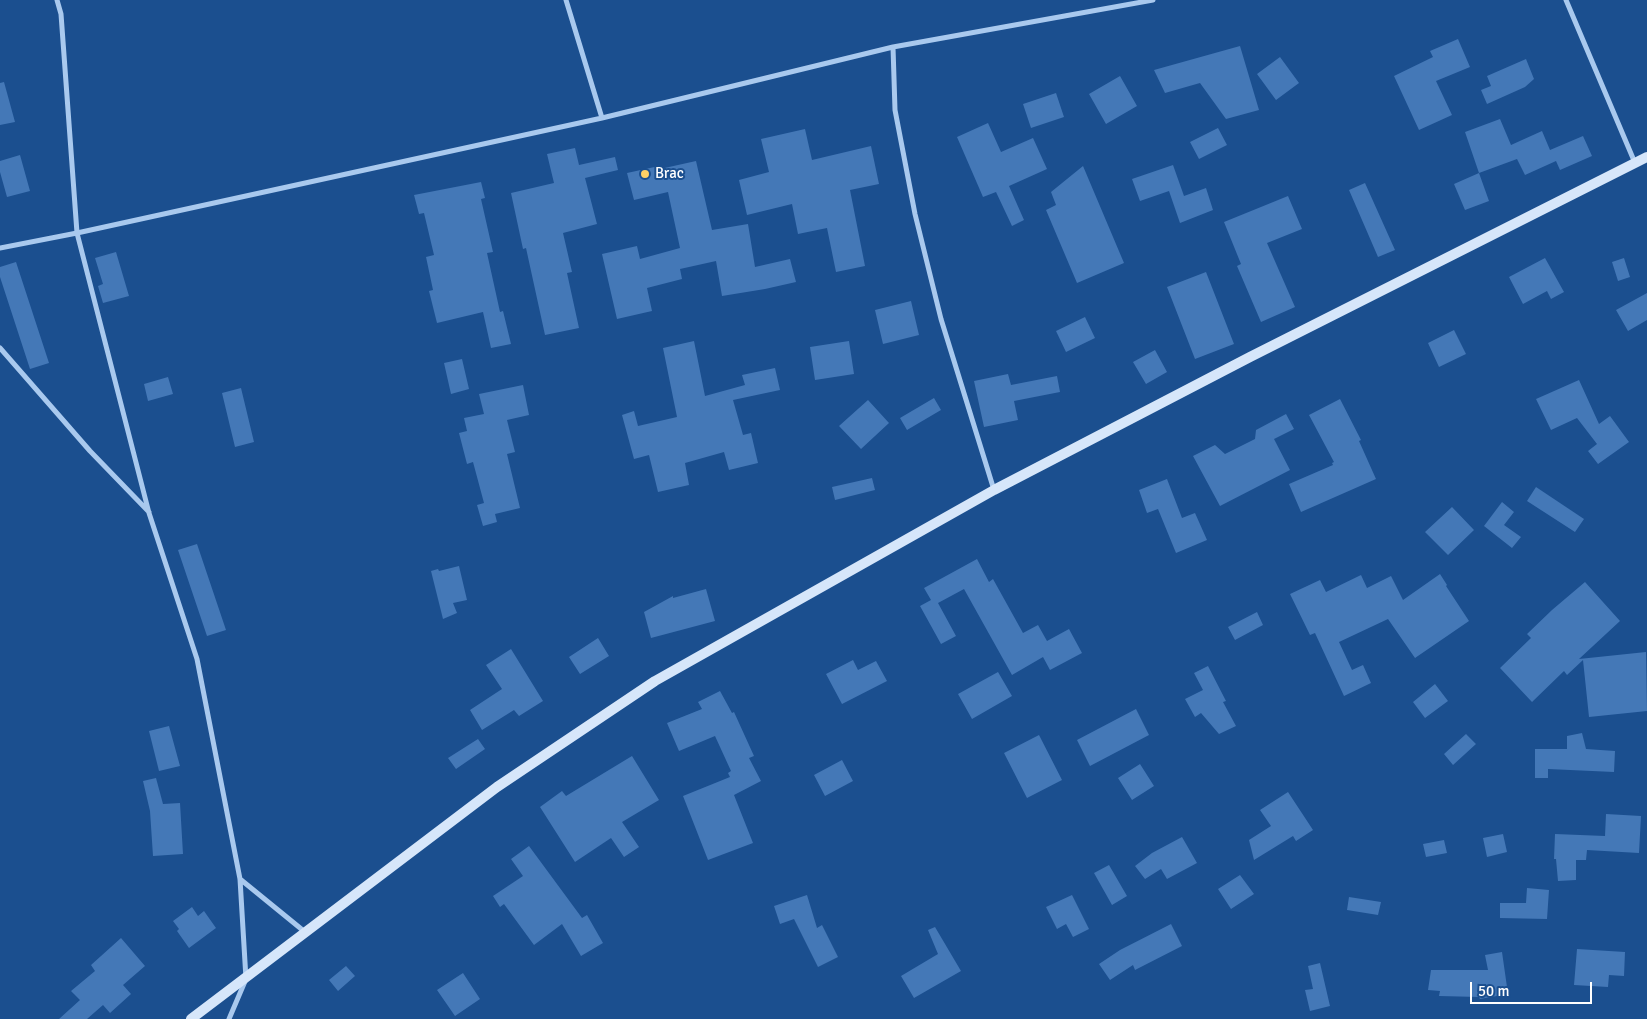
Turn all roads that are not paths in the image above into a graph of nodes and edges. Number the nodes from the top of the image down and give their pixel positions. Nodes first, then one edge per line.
1 (57, 0) edge
2 (566, 0) edge
3 (1153, 0) edge
4 (1566, 0) edge
5 (893, 47) junction
6 (602, 118) junction
7 (1647, 157) edge
8 (1635, 163) junction
9 (77, 233) junction
10 (0, 248) edge
11 (0, 348) edge
12 (994, 490) junction
13 (149, 513) junction
14 (240, 879) junction
15 (305, 932) junction
16 (246, 979) junction
17 (191, 1019) edge
18 (229, 1019) edge

1 - 9 street
2 - 6 street
3 - 5 street
4 - 8 street
5 - 6 street
5 - 12 street
6 - 9 street
7 - 8 main road
8 - 12 main road
9 - 10 street
9 - 13 street
11 - 13 street
12 - 15 main road
13 - 14 street
14 - 15 street
14 - 16 street
15 - 16 main road
16 - 17 main road
16 - 18 street

